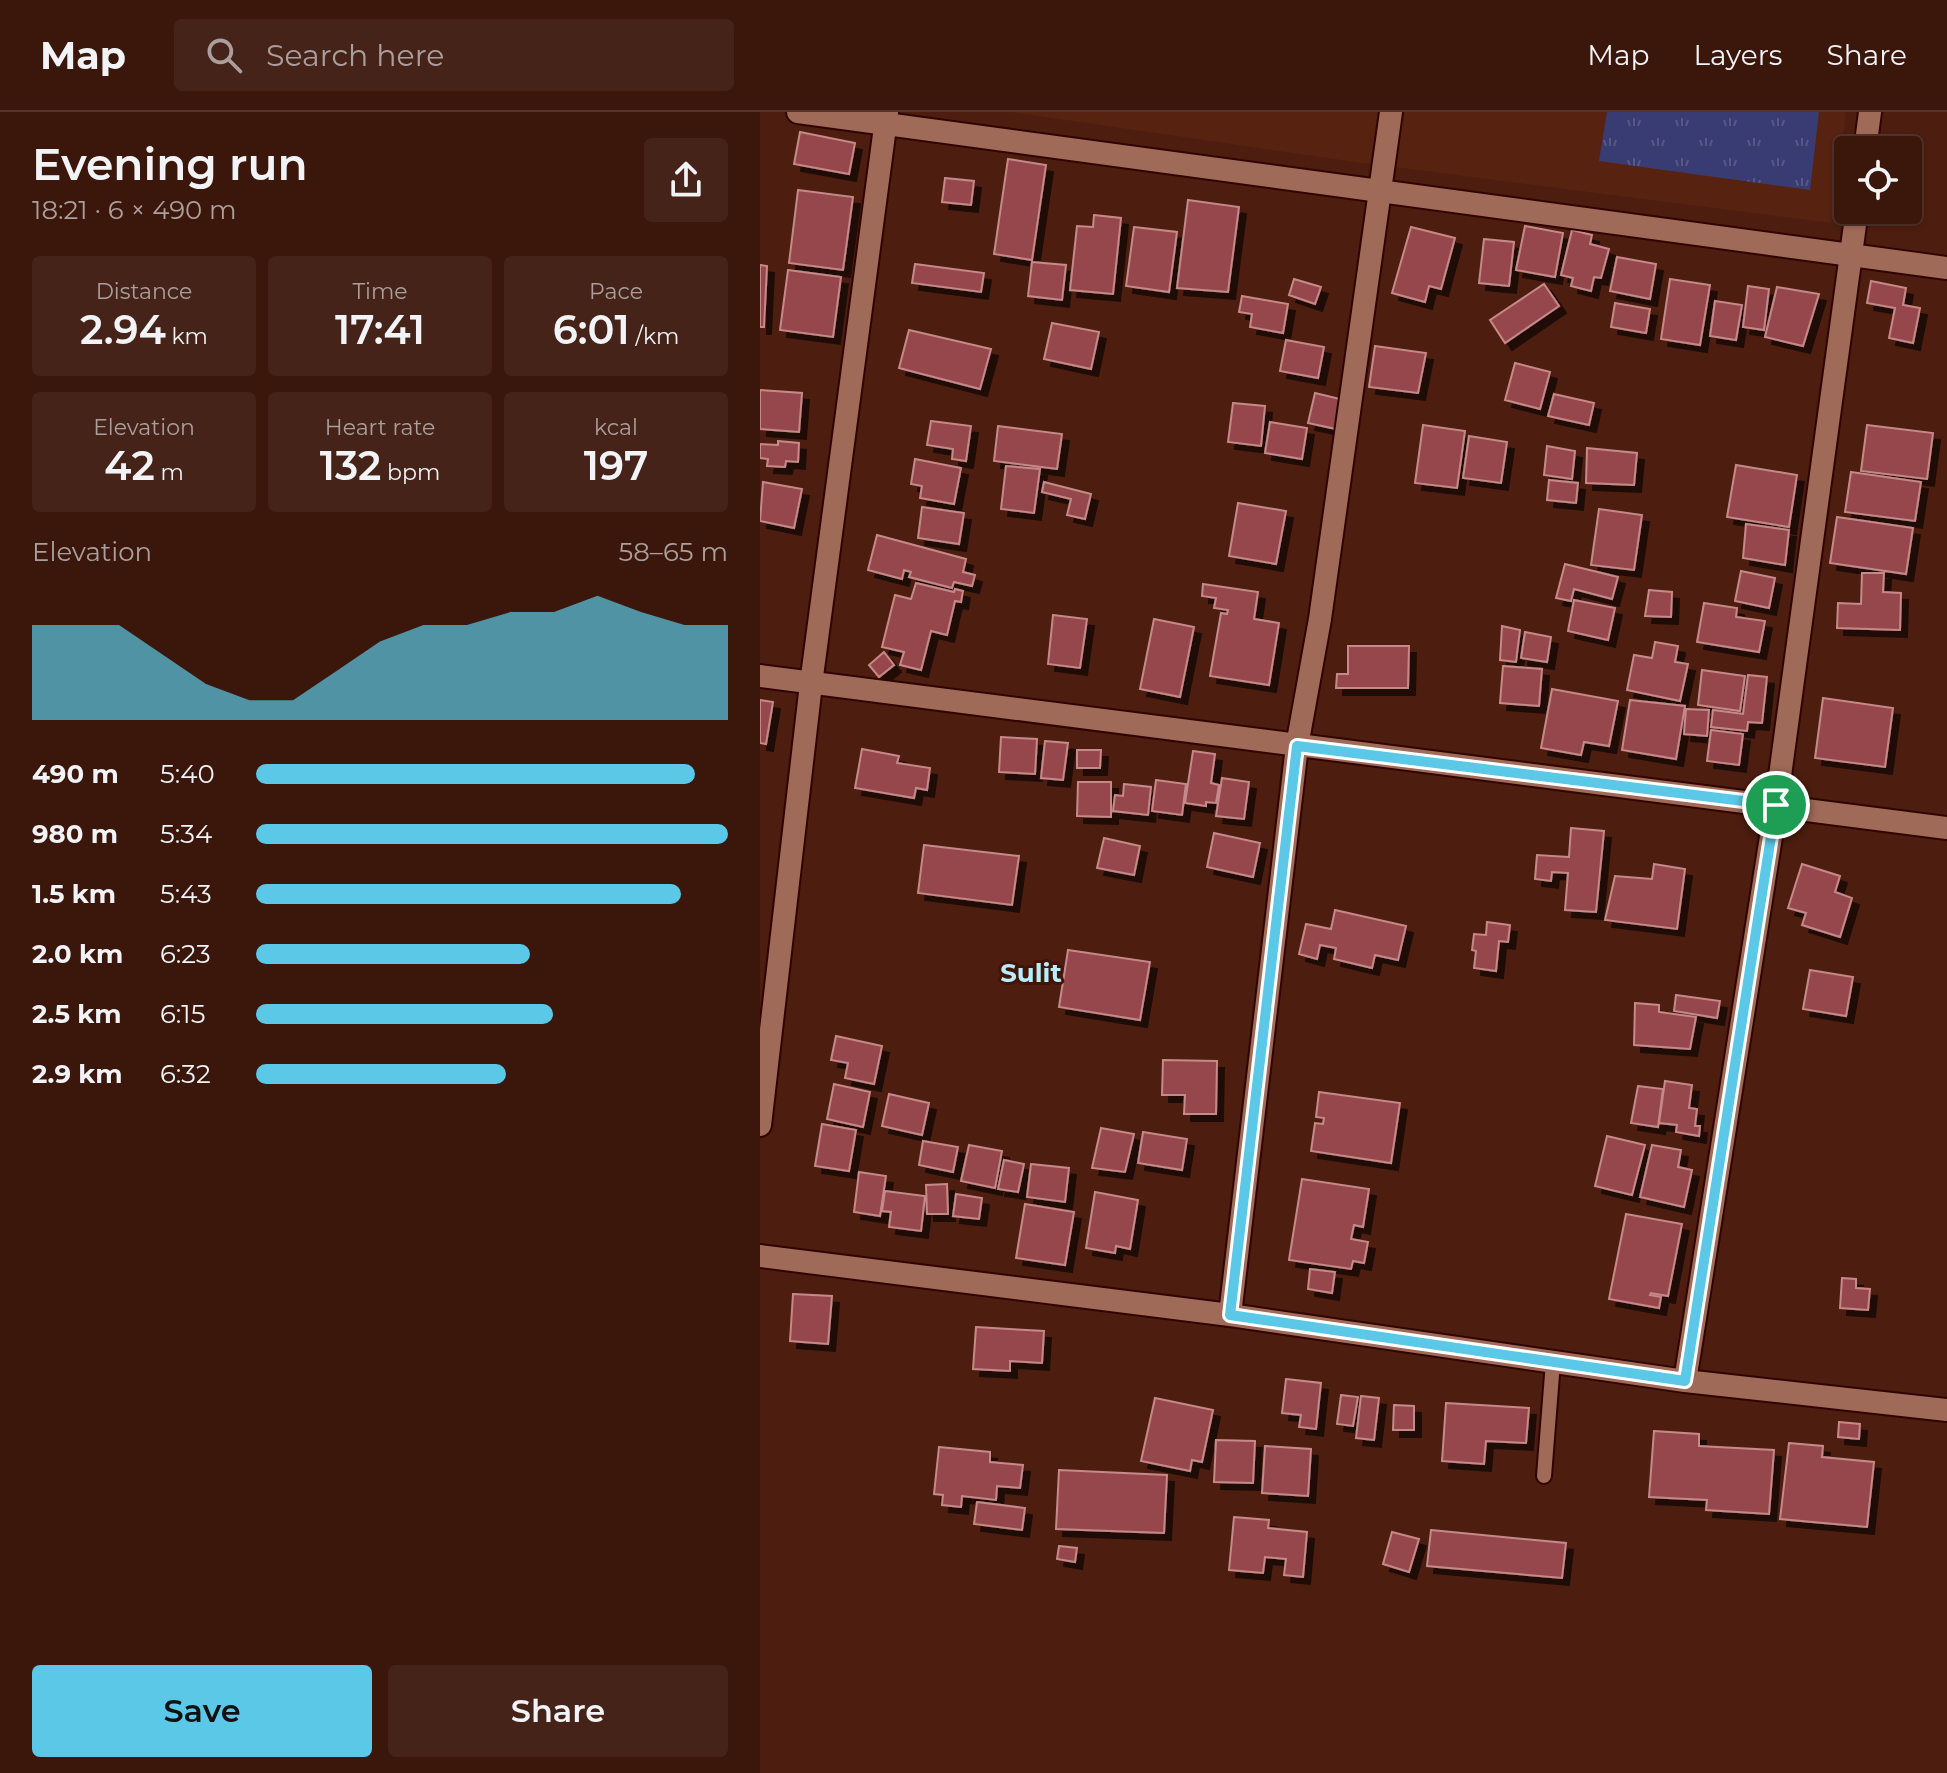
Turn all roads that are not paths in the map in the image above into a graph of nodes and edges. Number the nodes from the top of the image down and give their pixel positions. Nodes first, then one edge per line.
1 (798, 112) edge
2 (1391, 112) edge
3 (1870, 112) edge
4 (886, 117) edge
5 (1867, 136) edge
6 (1381, 190) junction
7 (1855, 224) edge
8 (1852, 253) junction
9 (1947, 268) edge
10 (760, 676) edge
11 (811, 684) junction
12 (1297, 746) junction
13 (1776, 805) junction
14 (1947, 828) edge
15 (760, 1125) edge
16 (760, 1256) edge
17 (1230, 1315) junction
18 (1553, 1362) junction
19 (1685, 1381) junction
20 (1947, 1410) edge
21 (1544, 1476) dead end

1 - 4 street
2 - 6 street
3 - 5 street
4 - 6 street
4 - 11 street
6 - 8 street
6 - 12 street
7 - 8 street
8 - 9 street
8 - 13 street
10 - 11 street
11 - 12 street
11 - 15 street
12 - 13 street
12 - 17 street
13 - 14 street
13 - 19 street
16 - 17 street
17 - 18 street
18 - 19 street
18 - 21 lane
19 - 20 street

